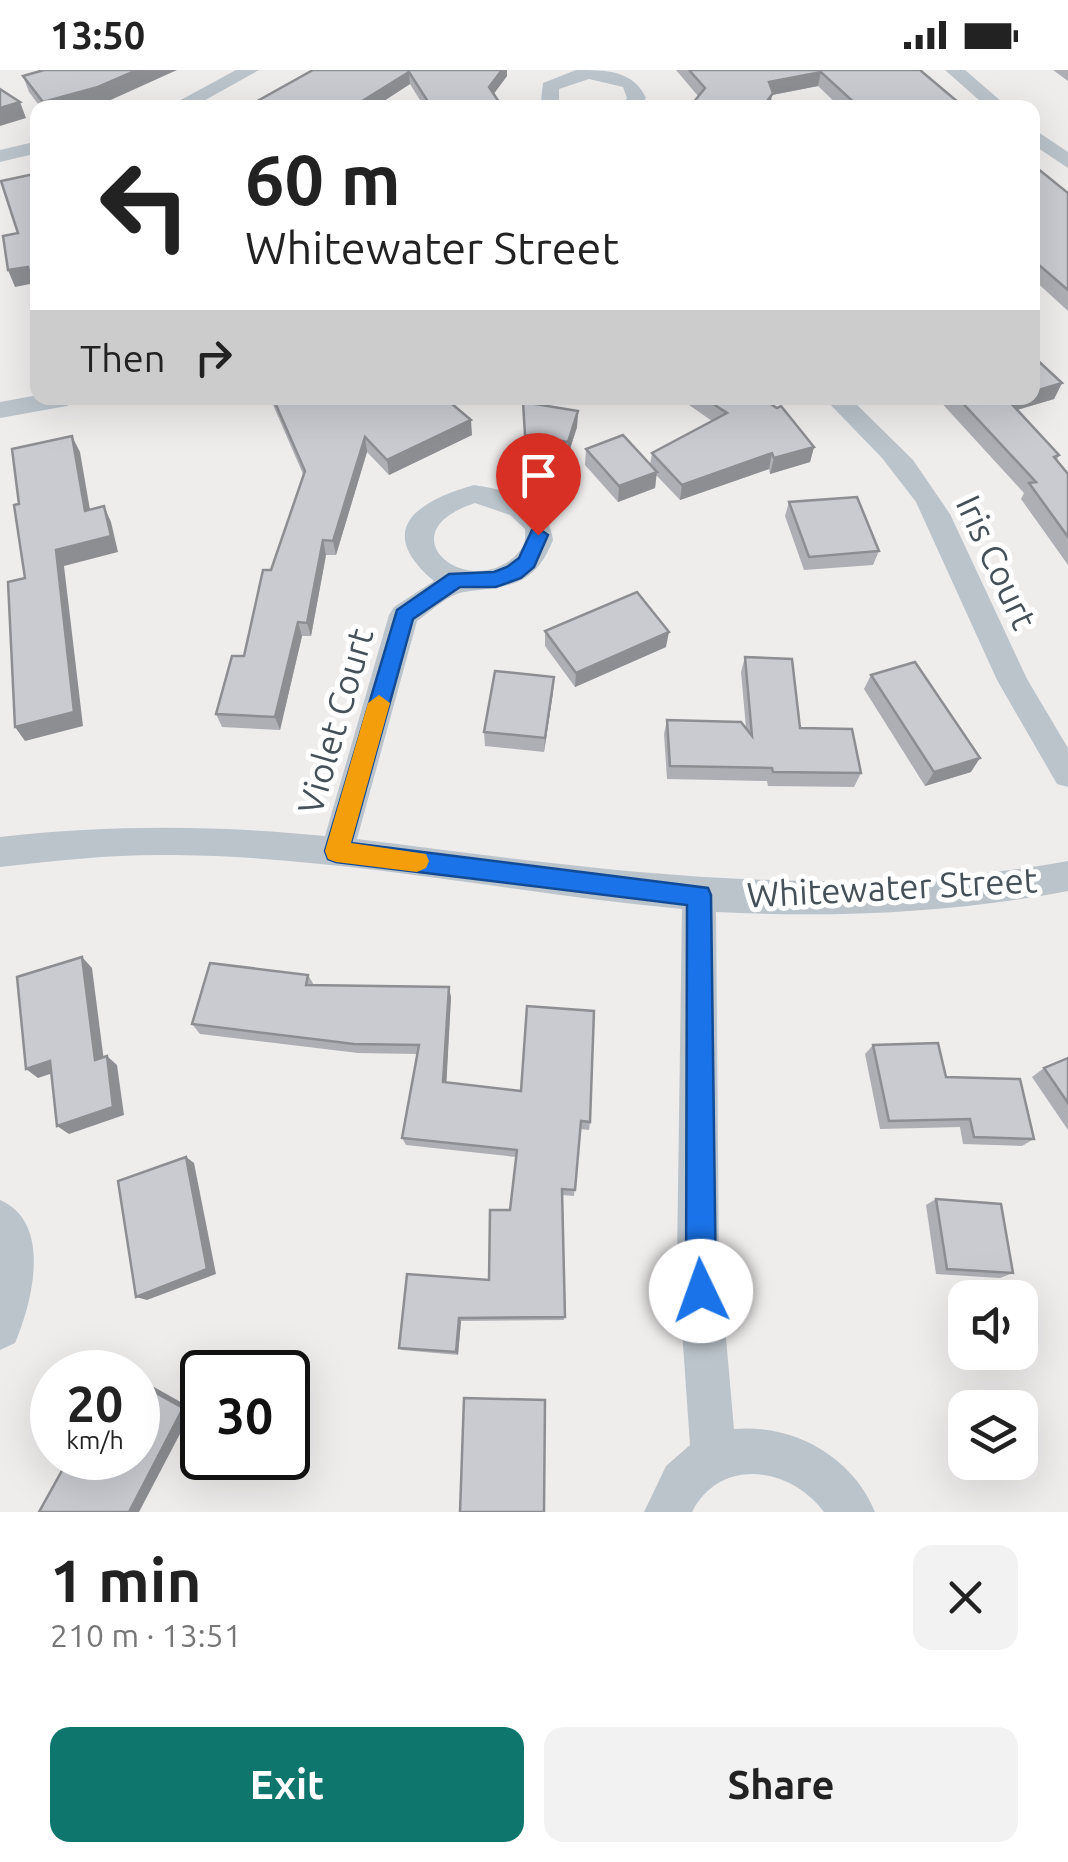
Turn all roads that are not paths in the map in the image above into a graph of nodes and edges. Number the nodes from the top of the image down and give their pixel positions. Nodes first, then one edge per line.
1 (250, 70) edge
2 (954, 70) edge
3 (593, 71) edge
4 (191, 100) edge
5 (550, 100) edge
6 (635, 100) edge
7 (990, 100) edge
8 (1040, 139) edge
9 (30, 150) edge
10 (1063, 154) edge
11 (0, 156) edge
12 (30, 405) edge
13 (844, 405) edge
14 (0, 410) edge
15 (456, 580) dead end
16 (1068, 774) edge
17 (336, 851) junction
18 (0, 852) edge
19 (1068, 876) edge
20 (699, 895) junction
21 (0, 1221) edge
22 (0, 1328) edge
23 (714, 1458) junction
24 (666, 1512) edge
25 (852, 1512) edge

1 - 4 street
2 - 7 street
3 - 5 street
3 - 6 street
8 - 10 street
9 - 11 street
12 - 14 street
13 - 16 street, Iris Court
15 - 17 street, Violet Court
17 - 18 street, Whitewater Street
17 - 20 street, Whitewater Street
19 - 20 street, Whitewater Street
20 - 23 street
21 - 22 street
23 - 24 street
23 - 25 street

